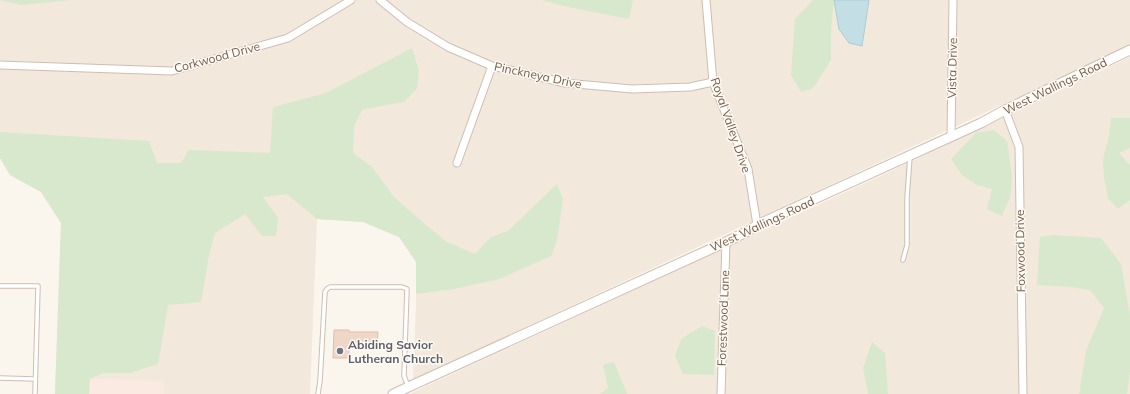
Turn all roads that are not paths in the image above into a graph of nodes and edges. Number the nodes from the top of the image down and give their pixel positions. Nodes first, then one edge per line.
1 (351, 0) edge
2 (380, 0) edge
3 (706, 0) edge
4 (952, 0) edge
5 (1130, 50) edge
6 (0, 65) edge
7 (492, 66) junction
8 (713, 82) junction
9 (1005, 110) junction
10 (951, 136) junction
11 (910, 155) junction
12 (457, 163) dead end
13 (757, 225) junction
14 (726, 242) junction
15 (902, 260) dead end
16 (0, 286) edge
17 (0, 378) edge
18 (35, 379) junction
19 (409, 387) junction
20 (35, 394) edge
21 (318, 394) edge
22 (393, 394) edge
23 (721, 394) edge
24 (1023, 394) edge

1 - 6 street, Corkwood Drive
2 - 7 street, Pinckneya Drive
3 - 8 street, Royal Valley Drive
4 - 10 street, Vista Drive
5 - 9 street, West Wallings Road
7 - 8 street, Pinckneya Drive
7 - 12 street
8 - 13 street, Royal Valley Drive
9 - 10 street, West Wallings Road
9 - 24 street, Foxwood Drive
10 - 11 street, West Wallings Road
11 - 13 street, West Wallings Road
11 - 15 lane
13 - 14 street, West Wallings Road
14 - 19 street, West Wallings Road
14 - 23 street, Forestwood Lane
16 - 18 lane
17 - 18 lane
18 - 20 lane
19 - 21 lane
19 - 22 street, West Wallings Road

